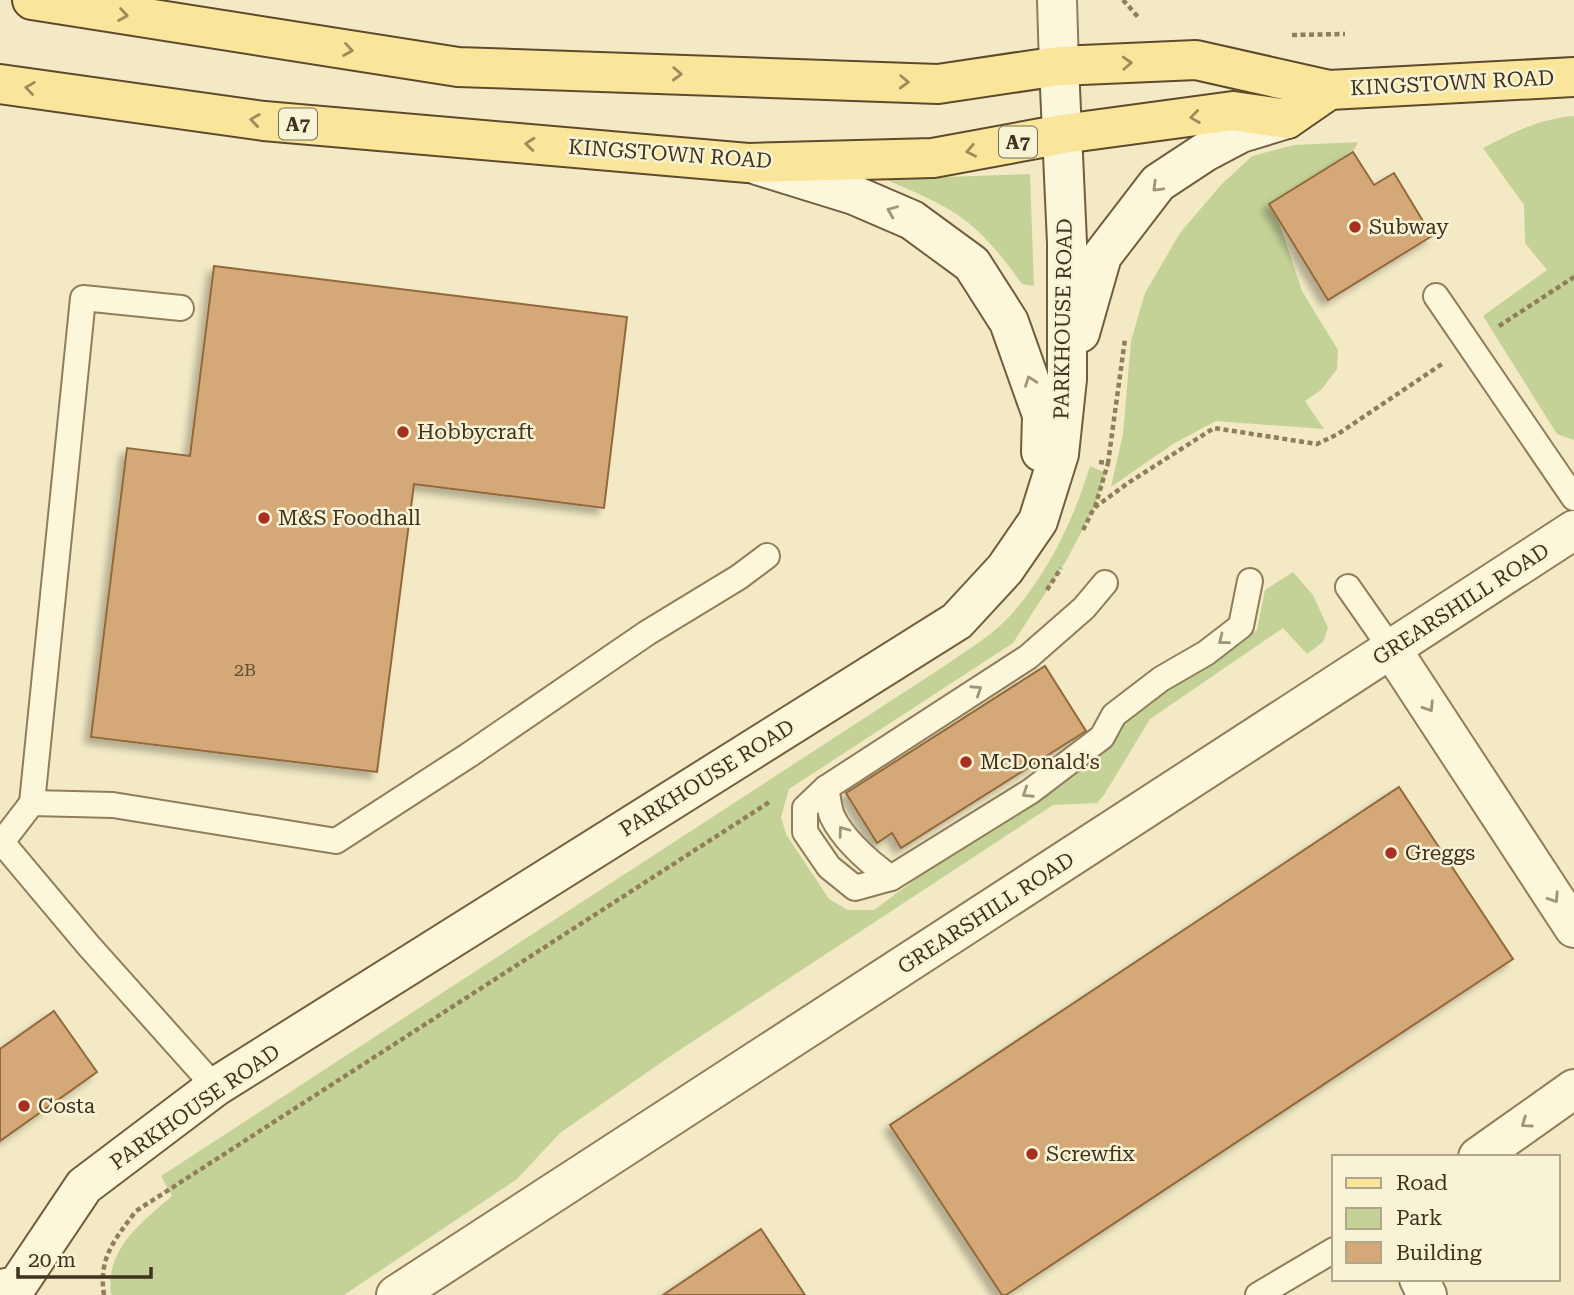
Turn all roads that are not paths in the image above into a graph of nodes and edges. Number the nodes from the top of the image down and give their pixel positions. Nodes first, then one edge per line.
1 (32, 0) edge
2 (1057, 0) edge
3 (1059, 66) junction
4 (1574, 78) edge
5 (0, 84) edge
6 (1329, 90) junction
7 (1287, 119) junction
8 (1063, 134) junction
9 (748, 163) junction
10 (1436, 296) dead end
11 (181, 308) dead end
12 (1067, 379) junction
13 (1574, 498) edge
14 (1038, 521) junction
15 (1570, 541) edge
16 (767, 556) dead end
17 (1250, 581) dead end
18 (1105, 583) dead end
19 (1348, 587) dead end
20 (1392, 650) junction
21 (826, 788) junction
22 (32, 803) junction
23 (1, 841) edge
24 (891, 878) junction
25 (1574, 928) edge
26 (215, 1087) junction
27 (1574, 1089) edge
28 (1481, 1155) edge
29 (1332, 1251) edge
30 (13, 1290) edge
31 (396, 1295) edge
32 (1258, 1295) edge

1 -> 3 main road, KINGSTOWN ROAD
2 - 3 street, PARKHOUSE ROAD
3 -> 6 main road, KINGSTOWN ROAD
3 - 8 street, PARKHOUSE ROAD
4 - 6 main road, KINGSTOWN ROAD
9 -> 5 main road, KINGSTOWN ROAD / A7
6 - 7 main road, KINGSTOWN ROAD
7 -> 8 main road, KINGSTOWN ROAD / A7
7 -> 12 street
8 -> 9 main road, KINGSTOWN ROAD / A7
8 - 12 street, PARKHOUSE ROAD
14 -> 9 street
10 - 13 lane
11 - 22 lane
12 - 14 street, PARKHOUSE ROAD
14 - 26 street, PARKHOUSE ROAD
15 - 20 street, GREARSHILL ROAD
16 - 22 lane
17 -> 24 lane
21 -> 18 lane
19 - 20 lane
20 -> 25 street
20 - 31 street, GREARSHILL ROAD
24 -> 21 lane
21 - 24 lane
22 - 23 lane
23 - 26 lane
26 - 30 street, PARKHOUSE ROAD
27 -> 28 street
29 - 32 lane

